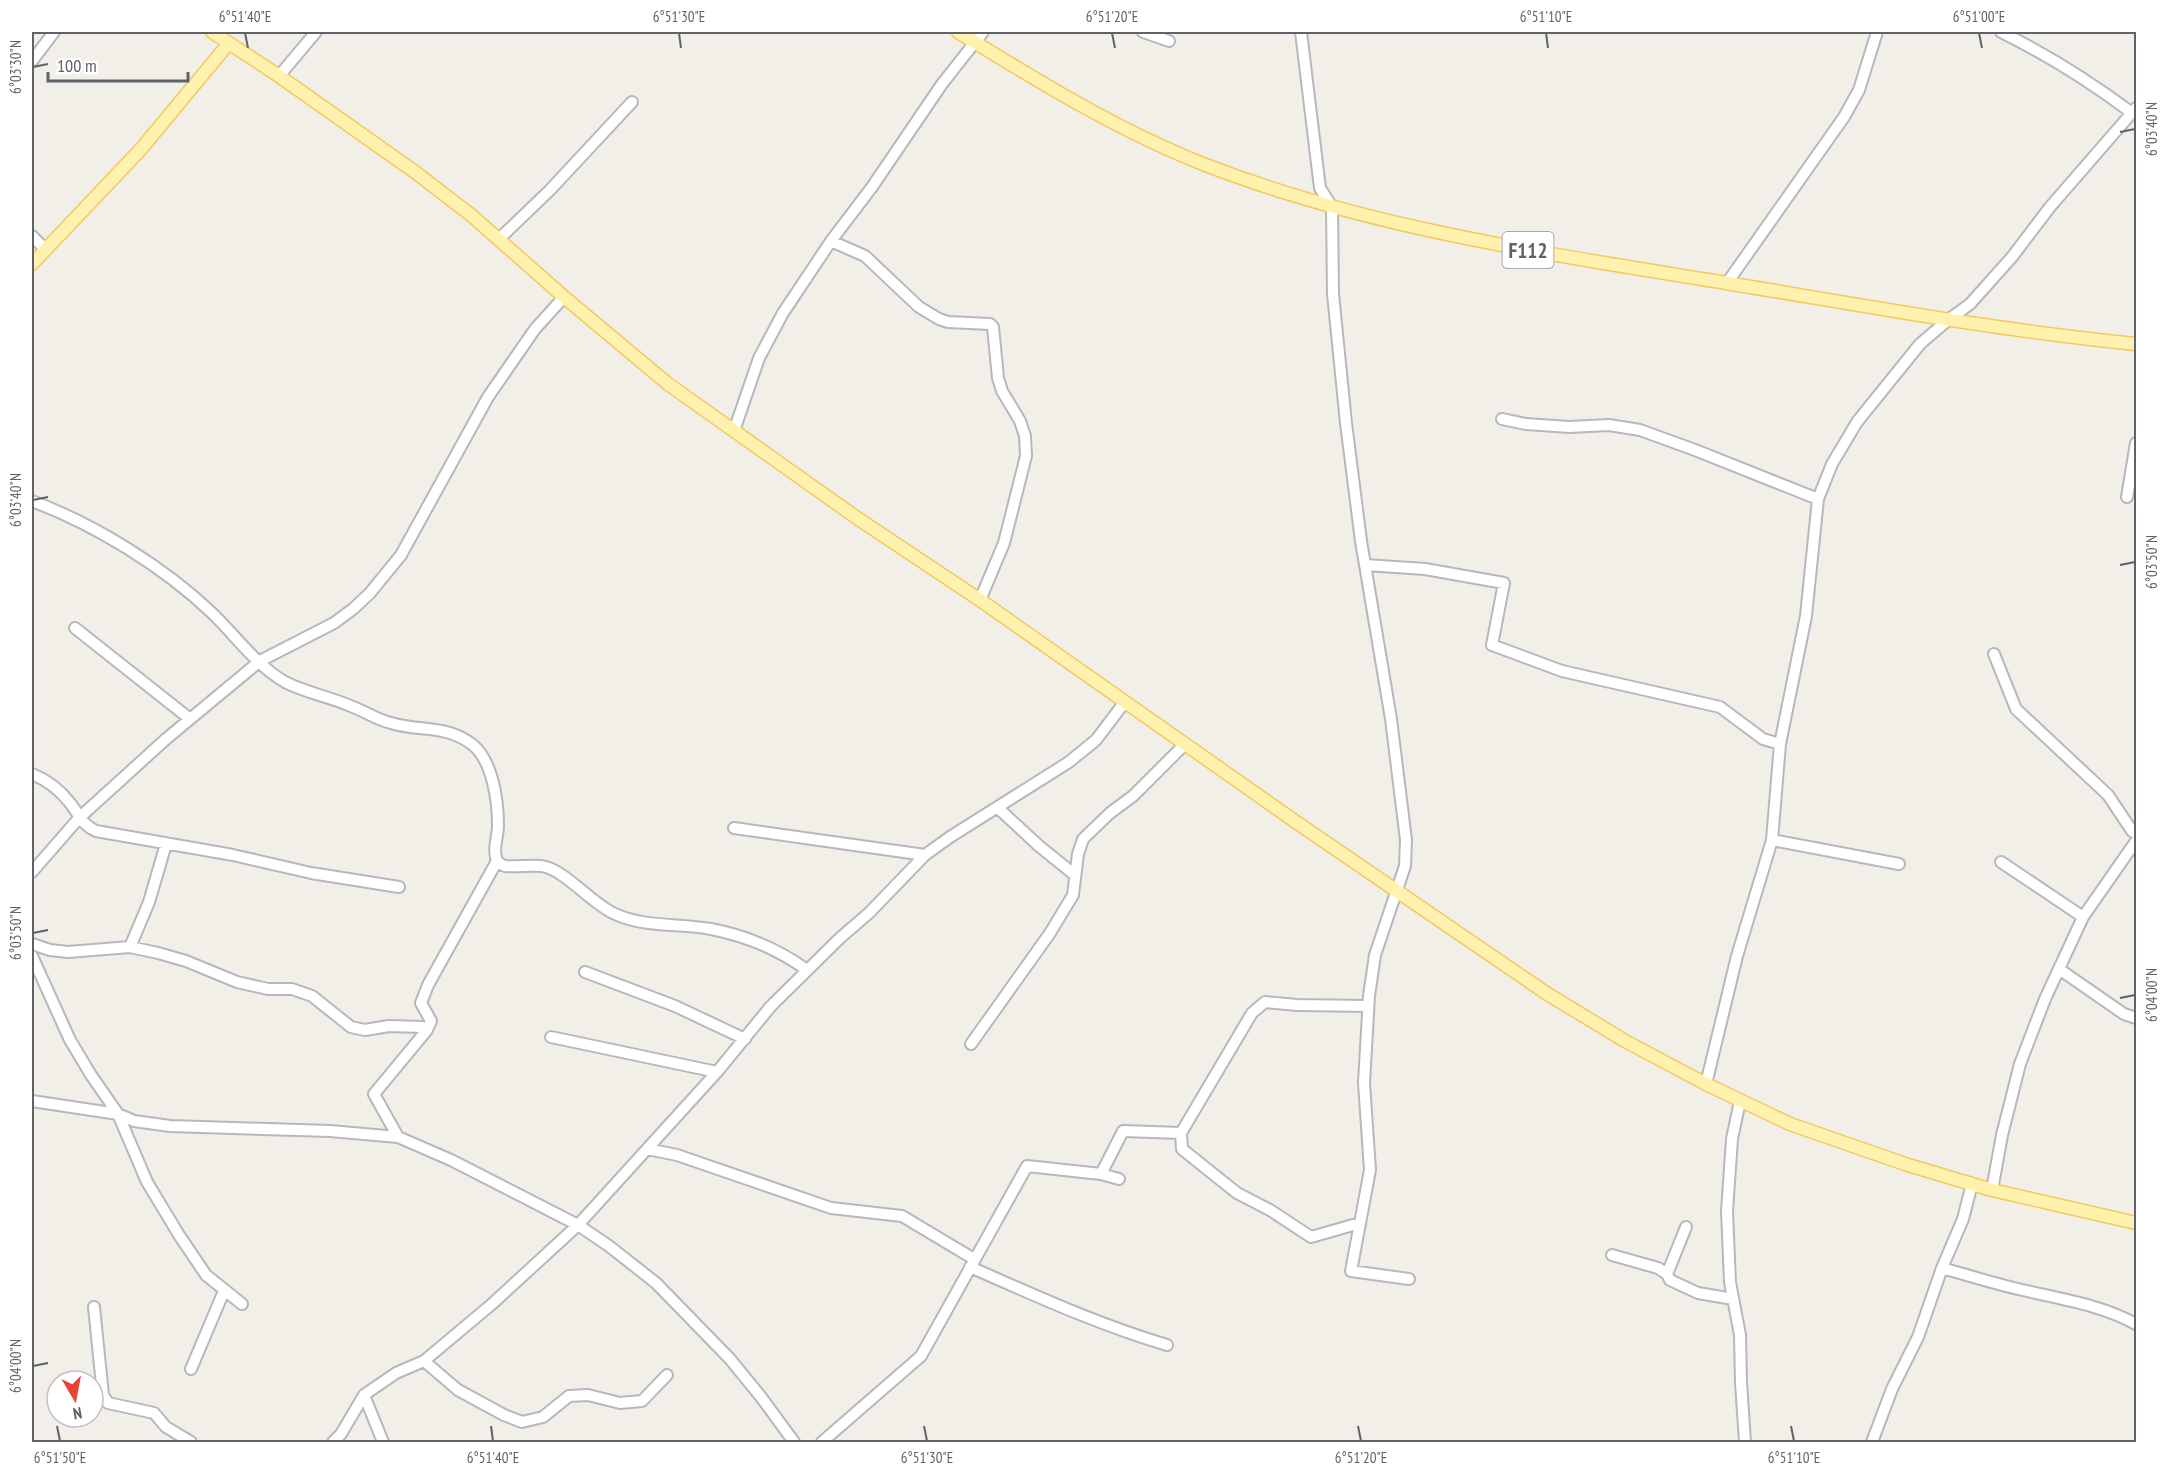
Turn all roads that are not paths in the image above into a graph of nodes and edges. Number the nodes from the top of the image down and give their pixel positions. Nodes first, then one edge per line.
1 (54, 32) edge
2 (212, 32) edge
3 (316, 32) edge
4 (958, 32) edge
5 (983, 32) edge
6 (1143, 32) edge
7 (1301, 32) edge
8 (1877, 32) edge
9 (2001, 32) edge
10 (976, 42) junction
11 (1169, 42) dead end
12 (229, 43) junction
13 (32, 61) edge
14 (279, 76) junction
15 (632, 102) dead end
16 (2134, 111) edge
17 (1332, 207) junction
18 (32, 236) edge
19 (499, 239) junction
20 (831, 241) junction
21 (45, 249) junction
22 (32, 264) edge
23 (1727, 283) junction
24 (564, 297) junction
25 (1948, 320) junction
26 (2136, 344) edge
27 (1502, 419) dead end
28 (734, 431) junction
29 (2136, 443) edge
30 (2127, 497) dead end
31 (1818, 499) junction
32 (32, 501) edge
33 (1366, 565) junction
34 (980, 600) junction
35 (75, 628) dead end
36 (1994, 654) dead end
37 (260, 662) junction
38 (1124, 702) junction
39 (190, 719) junction
40 (1780, 744) junction
41 (1184, 745) junction
42 (32, 774) edge
43 (998, 808) junction
44 (79, 818) junction
45 (734, 828) dead end
46 (2136, 833) edge
47 (1772, 840) junction
48 (2136, 841) edge
49 (166, 844) junction
50 (925, 855) junction
51 (496, 861) junction
52 (2001, 862) dead end
53 (1899, 864) dead end
54 (32, 872) edge
55 (1075, 875) junction
56 (399, 887) dead end
57 (1396, 891) junction
58 (2083, 917) junction
59 (32, 944) edge
60 (130, 947) junction
61 (32, 956) edge
62 (2059, 969) junction
63 (807, 970) junction
64 (585, 972) dead end
65 (1368, 1006) junction
66 (2136, 1018) edge
67 (427, 1030) junction
68 (551, 1037) dead end
69 (745, 1039) junction
70 (971, 1044) dead end
71 (717, 1072) junction
72 (1706, 1084) junction
73 (32, 1101) edge
74 (1740, 1101) junction
75 (118, 1114) junction
76 (1181, 1133) junction
77 (398, 1137) junction
78 (647, 1149) junction
79 (1101, 1174) junction
80 (1119, 1179) dead end
81 (1972, 1184) junction
82 (1992, 1190) junction
83 (1360, 1223) junction
84 (2136, 1223) edge
85 (578, 1225) junction
86 (1686, 1227) dead end
87 (1612, 1255) dead end
88 (972, 1263) junction
89 (1942, 1268) junction
90 (1667, 1274) junction
91 (1409, 1279) dead end
92 (224, 1291) junction
93 (1733, 1299) junction
94 (242, 1304) dead end
95 (94, 1307) dead end
96 (2136, 1324) edge
97 (1167, 1345) dead end
98 (424, 1361) junction
99 (191, 1369) dead end
100 (667, 1375) dead end
101 (364, 1395) junction
102 (191, 1443) edge
103 (333, 1443) edge
104 (383, 1443) edge
105 (794, 1443) edge
106 (822, 1443) edge
107 (1745, 1443) edge
108 (1872, 1443) edge

1 - 13 street
2 - 12 main road
3 - 14 street
4 - 10 main road, F112
5 - 10 street
6 - 11 street
7 - 17 street
8 - 23 street
9 - 16 street
10 - 17 main road, F112
10 - 20 street
12 - 14 main road
12 - 21 main road
14 - 19 main road
15 - 19 street
16 - 25 street
17 - 23 main road, F112
17 - 33 street
18 - 21 street
19 - 24 main road
20 - 28 street
20 - 34 street
21 - 22 main road
23 - 25 main road, F112
24 - 28 main road
24 - 37 street
25 - 26 main road, F112
25 - 31 street
27 - 31 street
28 - 34 main road
29 - 30 street
31 - 40 street
32 - 37 street
33 - 40 street
33 - 57 street
34 - 38 main road
35 - 39 street
36 - 46 street
37 - 39 street
37 - 51 street
38 - 41 main road
38 - 43 street
39 - 44 street
40 - 47 street
41 - 55 street
41 - 57 main road
42 - 44 street
43 - 50 street
43 - 55 street
44 - 49 street
44 - 54 street
45 - 50 street
47 - 53 street
47 - 72 street
48 - 58 street
49 - 56 street
49 - 60 street
50 - 63 street
51 - 63 street
51 - 67 street
52 - 58 street
55 - 70 street
57 - 65 street
57 - 72 main road
58 - 62 street
59 - 60 street
60 - 67 street
61 - 75 street
62 - 66 street
62 - 82 street
63 - 69 street
64 - 69 street
65 - 76 street
65 - 83 street
67 - 77 street
68 - 71 street
69 - 71 street
71 - 78 street
72 - 74 main road
73 - 75 street
74 - 81 main road
74 - 93 street
75 - 77 street
75 - 92 street
76 - 79 street
76 - 83 street
77 - 85 street
78 - 85 street
78 - 88 street
79 - 80 street
79 - 88 street
81 - 82 main road
81 - 89 street
82 - 84 main road
83 - 91 street
85 - 98 street
85 - 105 street
86 - 90 street
87 - 90 street
88 - 97 street
88 - 106 street
89 - 96 street
89 - 108 street
90 - 93 street
92 - 94 street
92 - 99 street
93 - 107 street
95 - 102 street
98 - 100 street
98 - 101 street
101 - 103 street
101 - 104 street

